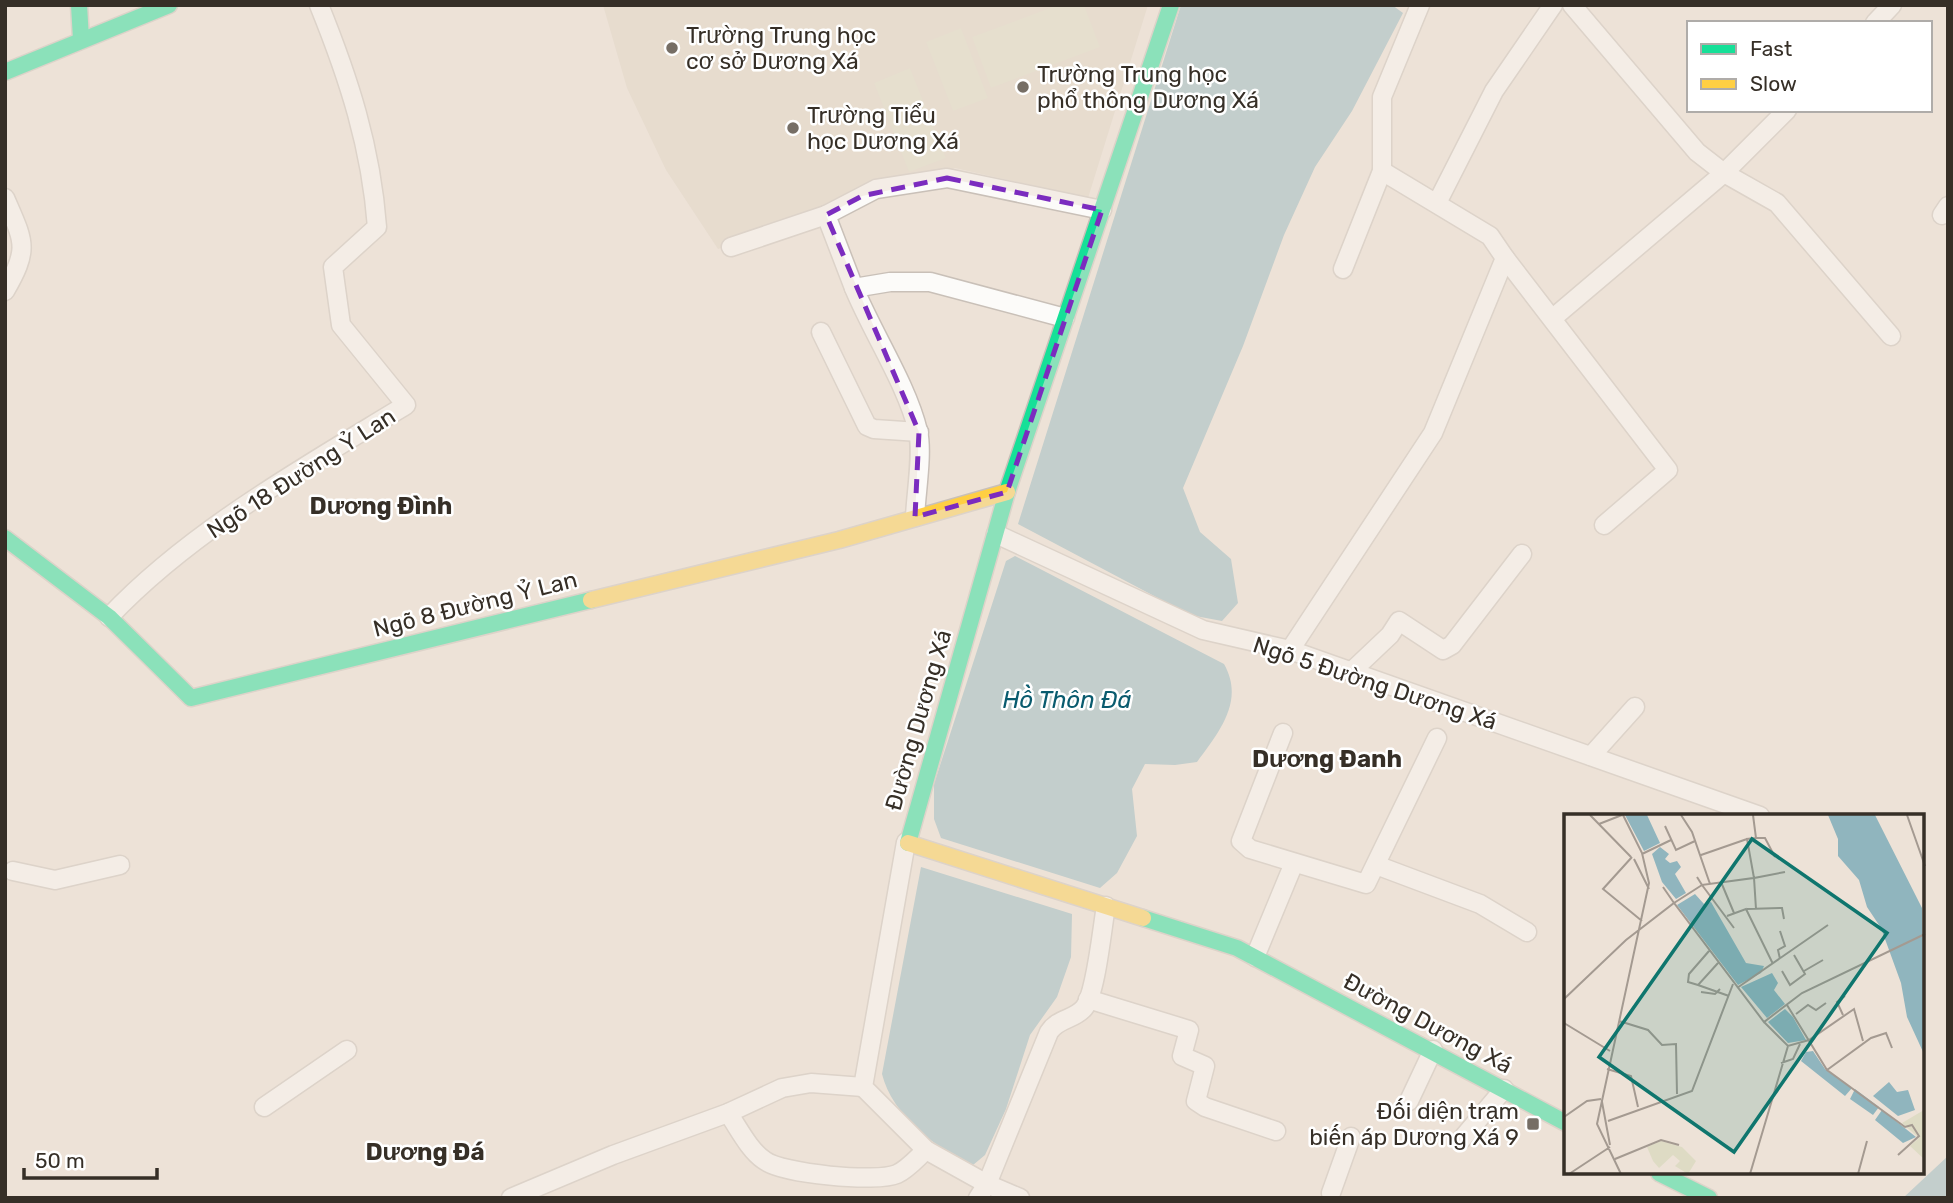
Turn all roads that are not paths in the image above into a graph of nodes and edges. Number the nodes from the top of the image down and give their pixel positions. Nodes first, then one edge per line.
1 (79, 5) edge
2 (169, 5) edge
3 (319, 5) edge
4 (1171, 5) edge
5 (1420, 5) edge
6 (1553, 5) edge
7 (1572, 5) edge
8 (1892, 5) edge
9 (1877, 21) edge
10 (81, 39) junction
11 (5, 72) edge
12 (1785, 112) edge
13 (1382, 171) junction
14 (1724, 173) junction
15 (5, 198) edge
16 (1437, 203) junction
17 (1102, 210) junction
18 (826, 215) junction
19 (732, 247) dead end
20 (1505, 258) junction
21 (1343, 269) dead end
22 (854, 288) junction
23 (5, 291) edge
24 (1065, 318) junction
25 (1553, 318) junction
26 (821, 332) dead end
27 (1891, 336) dead end
28 (919, 432) junction
29 (1007, 492) junction
30 (915, 517) junction
31 (1604, 525) dead end
32 (996, 534) junction
33 (5, 538) edge
34 (1522, 554) dead end
35 (109, 617) junction
36 (1290, 650) junction
37 (1352, 671) junction
38 (1635, 707) dead end
39 (1283, 733) dead end
40 (1437, 738) dead end
41 (1591, 756) junction
42 (1754, 814) edge
43 (906, 842) junction
44 (1294, 863) junction
45 (120, 865) dead end
46 (1376, 865) junction
47 (13, 871) dead end
48 (1103, 905) junction
49 (1527, 932) dead end
50 (1255, 957) junction
51 (1088, 999) junction
52 (347, 1050) dead end
53 (1433, 1050) junction
54 (863, 1087) junction
55 (1504, 1089) junction
56 (1409, 1101) dead end
57 (264, 1107) dead end
58 (728, 1113) junction
59 (1564, 1122) edge
60 (1276, 1131) dead end
61 (1351, 1137) dead end
62 (1461, 1140) dead end
63 (926, 1150) junction
64 (1663, 1175) edge
65 (983, 1191) edge
66 (1336, 1196) edge
67 (511, 1198) edge
68 (1020, 1198) edge
69 (1709, 1198) edge

1 - 10 street
2 - 10 street
3 - 35 street, Ngõ 18 Đường Ỷ Lan
4 - 17 street, Đường Dương Xá
5 - 13 street
6 - 16 street
7 - 14 street
8 - 9 street
10 - 11 street
12 - 14 street
13 - 16 street
13 - 21 street
14 - 25 street
14 - 27 street
15 - 23 street
16 - 20 street
17 - 18 street
17 - 24 street, Đường Dương Xá
18 - 19 street
18 - 22 street
20 - 25 street
20 - 36 street
22 - 24 street
22 - 28 street
24 - 29 street, Đường Dương Xá
25 - 31 street
26 - 28 street
28 - 30 street
29 - 30 street, Ngõ 8 Đường Ỷ Lan
29 - 32 street, Đường Dương Xá
30 - 35 street, Ngõ 8 Đường Ỷ Lan
32 - 36 street, Ngõ 5 Đường Dương Xá
32 - 43 street, Đường Dương Xá
33 - 35 street, Ngõ 8 Đường Ỷ Lan
34 - 37 street
36 - 37 street, Ngõ 5 Đường Dương Xá
37 - 41 street, Ngõ 5 Đường Dương Xá
38 - 41 street
39 - 44 street
40 - 46 street
41 - 42 street, Ngõ 5 Đường Dương Xá
43 - 48 street, Đường Dương Xá
43 - 54 street
44 - 46 street
44 - 50 street
45 - 47 street
46 - 49 street
48 - 50 street, Đường Dương Xá
48 - 51 street
50 - 53 street, Đường Dương Xá
51 - 60 street
51 - 65 street
52 - 57 street
53 - 55 street, Đường Dương Xá
53 - 56 street
54 - 58 street
54 - 63 street
55 - 59 street, Đường Dương Xá
55 - 62 street
58 - 63 street
58 - 67 street
61 - 66 street
63 - 65 street
64 - 69 street
65 - 68 street

